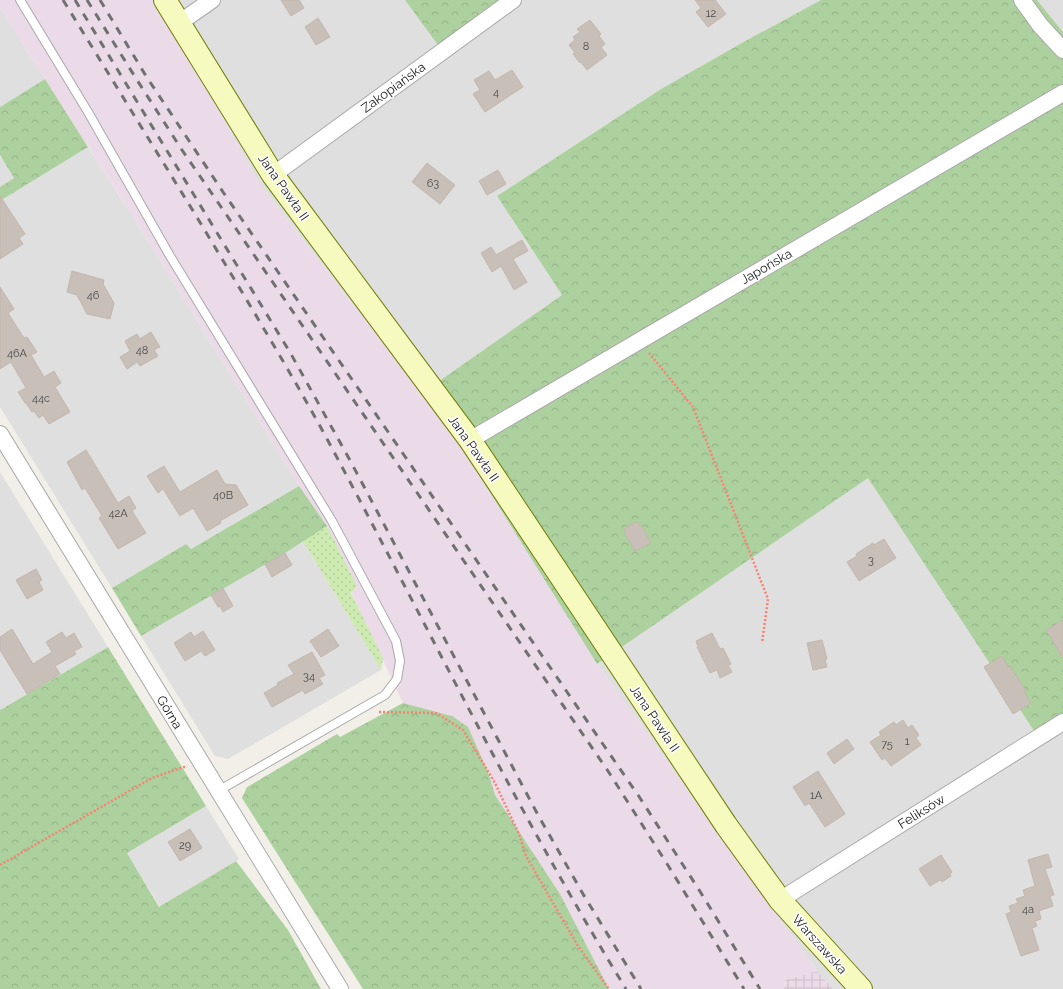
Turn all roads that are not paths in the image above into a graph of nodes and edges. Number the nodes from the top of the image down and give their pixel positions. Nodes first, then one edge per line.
1 (20, 0) edge
2 (165, 0) edge
3 (212, 0) edge
4 (513, 0) edge
5 (1022, 0) edge
6 (179, 24) junction
7 (1063, 50) edge
8 (1063, 93) edge
9 (273, 175) junction
10 (0, 434) edge
11 (470, 440) junction
12 (1063, 722) edge
13 (218, 791) junction
14 (780, 900) junction
15 (340, 989) edge
16 (861, 989) edge

1 - 13 lane
2 - 6 main road, Jana Pawła II
3 - 6 street
4 - 9 street, Zakopiańska
5 - 7 street
6 - 9 main road, Jana Pawła II
8 - 11 street, Japońska
9 - 11 main road, Jana Pawła II
10 - 13 street, Górna
11 - 14 main road, Jana Pawła II
12 - 14 street, Feliksów
13 - 15 street, Górna
14 - 16 main road, Warszawska

